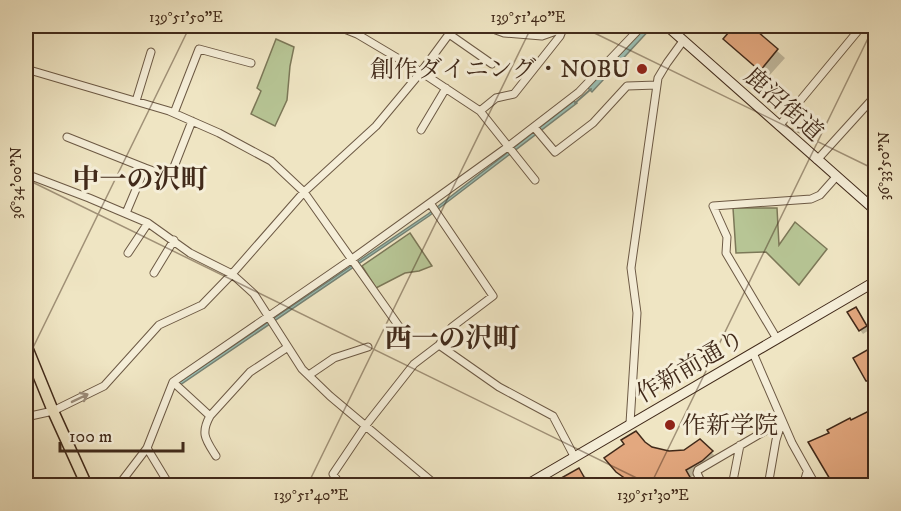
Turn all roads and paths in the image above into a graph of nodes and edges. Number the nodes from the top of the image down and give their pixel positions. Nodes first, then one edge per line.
1 (31, 26) edge
2 (337, 26) edge
3 (455, 26) edge
4 (485, 26) edge
5 (563, 26) edge
6 (642, 26) edge
7 (667, 26) edge
8 (862, 26) edge
9 (449, 34) junction
10 (26, 38) edge
11 (683, 40) junction
12 (151, 52) dead end
13 (251, 63) dead end
14 (492, 64) dead end
15 (26, 69) edge
16 (422, 72) junction
17 (657, 85) junction
18 (446, 88) junction
19 (876, 95) edge
20 (136, 101) junction
21 (480, 111) junction
22 (174, 113) junction
23 (192, 121) junction
24 (779, 126) junction
25 (534, 127) junction
26 (421, 130) dead end
27 (67, 137) dead end
28 (509, 146) junction
29 (817, 160) junction
30 (145, 168) junction
31 (26, 174) edge
32 (836, 177) junction
33 (535, 180) dead end
34 (304, 192) junction
35 (430, 203) junction
36 (876, 211) edge
37 (126, 213) junction
38 (148, 223) junction
39 (174, 240) junction
40 (128, 253) dead end
41 (352, 259) junction
42 (154, 273) dead end
43 (232, 274) junction
44 (876, 281) edge
45 (268, 316) junction
46 (403, 332) dead end
47 (777, 339) junction
48 (26, 345) edge
49 (439, 345) junction
50 (288, 346) junction
51 (368, 347) dead end
52 (753, 353) junction
53 (309, 375) junction
54 (173, 382) junction
55 (53, 411) junction
56 (210, 416) junction
57 (26, 417) edge
58 (782, 421) junction
59 (630, 423) junction
60 (366, 425) junction
61 (740, 445) junction
62 (147, 448) junction
63 (216, 456) dead end
64 (574, 456) junction
65 (807, 472) junction
66 (87, 486) edge
67 (118, 486) edge
68 (170, 486) edge
69 (340, 486) edge
70 (437, 486) edge
71 (525, 486) edge
72 (703, 486) edge
73 (732, 486) edge
74 (768, 486) edge
75 (803, 486) edge
76 (816, 486) edge

1 - 10 street
2 - 16 street
3 - 9 street
4 - 5 street
5 - 21 street
6 - 25 street
7 - 11 street, 鹿沼街道
8 - 24 street
9 - 14 street
9 - 16 street
11 - 17 street
11 - 24 street, 鹿沼街道
12 - 20 street
13 - 22 street
15 - 20 street
16 - 18 street
16 - 34 street
17 - 25 street
17 - 59 street
18 - 21 street
18 - 26 street
19 - 29 street
20 - 22 street
21 - 28 street
22 - 23 street
23 - 30 street
23 - 34 street
24 - 29 street, 鹿沼街道
25 - 28 street
27 - 30 street
28 - 33 street
28 - 35 street
29 - 32 street, 鹿沼街道
30 - 37 street
31 - 37 street
32 - 36 street, 鹿沼街道
32 - 47 street
34 - 41 street
34 - 43 street
35 - 41 street
35 - 49 street
37 - 38 street
38 - 39 street
38 - 40 street
39 - 42 street
39 - 43 street
41 - 45 street
41 - 46 street
43 - 45 street
55 -> 43 street
44 - 47 street, 作新前通り
45 - 50 street
45 - 54 street
47 - 52 street, 作新前通り
48 - 55 main road
49 - 60 street
49 - 64 street
50 - 53 street
50 - 56 street
51 - 53 street
52 - 58 street
52 - 59 street, 作新前通り
53 - 60 street
54 - 56 street
54 - 62 street
55 - 57 street
55 - 66 main road
56 - 63 street
58 - 61 street
58 - 65 street
58 - 74 street
59 - 64 street, 作新前通り
60 - 69 street
60 - 70 street
61 - 72 street
61 - 73 street
62 - 67 street
62 - 68 street
64 - 71 street, 作新前通り
65 - 75 street
65 - 76 street

